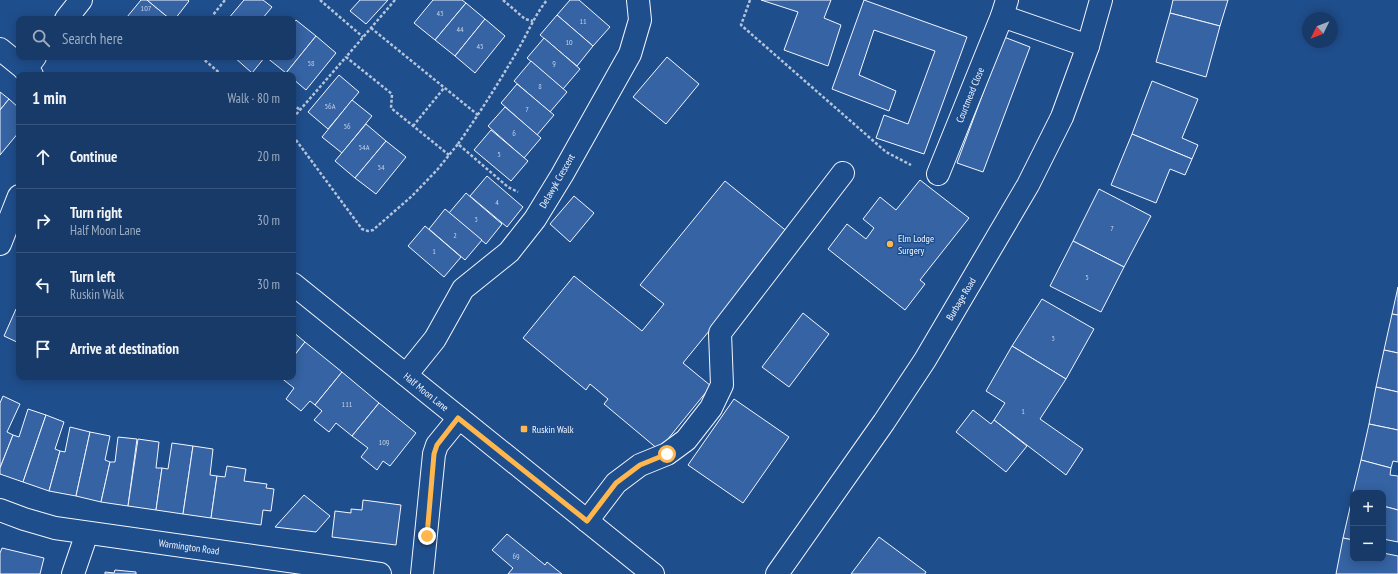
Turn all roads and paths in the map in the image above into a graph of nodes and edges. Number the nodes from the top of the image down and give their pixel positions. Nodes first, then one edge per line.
1 (81, 0) edge
2 (225, 0) edge
3 (320, 0) edge
4 (395, 0) edge
5 (503, 0) edge
6 (547, 0) edge
7 (638, 0) edge
8 (750, 0) edge
9 (1101, 0) edge
10 (1004, 8) edge
11 (68, 16) edge
12 (213, 16) edge
13 (532, 21) junction
14 (371, 28) junction
15 (363, 37) junction
16 (1088, 46) junction
17 (0, 49) edge
18 (346, 57) junction
19 (16, 58) edge
20 (19, 60) edge
21 (205, 60) edge
22 (31, 67) edge
23 (219, 72) edge
24 (444, 88) junction
25 (296, 107) edge
26 (300, 110) junction
27 (296, 115) edge
28 (478, 115) junction
29 (413, 126) junction
30 (296, 140) edge
31 (458, 144) junction
32 (449, 155) junction
33 (843, 173) dead end
34 (938, 174) joint
35 (16, 204) edge
36 (543, 206) junction
37 (0, 244) edge
38 (296, 286) edge
39 (406, 375) junction
40 (458, 418) junction
41 (0, 510) edge
42 (587, 521) junction
43 (87, 533) junction
44 (73, 574) edge
45 (380, 574) edge
46 (422, 574) edge
47 (653, 574) edge
48 (777, 574) edge

1 - 11 street
2 - 12 path
3 - 15 path
4 - 14 path
5 - 13 path
6 - 13 path
7 - 36 street, Delawyk Crescent
8 - 34 path
9 - 16 street, Burbage Road
10 - 16 street, Courtmead Close
10 - 34 street, Courtmead Close
13 - 28 path
14 - 15 path
14 - 24 path
15 - 18 path
16 - 48 street, Burbage Road
17 - 19 street
18 - 26 path
18 - 29 path
20 - 22 street
21 - 23 path
24 - 28 path
24 - 29 path
25 - 26 path
26 - 27 path
28 - 31 path
29 - 32 path
30 - 32 path
31 - 32 path
31 - 36 path
33 - 42 street
35 - 37 street
36 - 39 street, Delawyk Crescent
38 - 39 street, Half Moon Lane
39 - 40 street, Half Moon Lane
40 - 42 street, Half Moon Lane
40 - 46 street
41 - 43 street, Warmington Road
42 - 47 street, Half Moon Lane
43 - 44 street
43 - 45 street, Warmington Road

